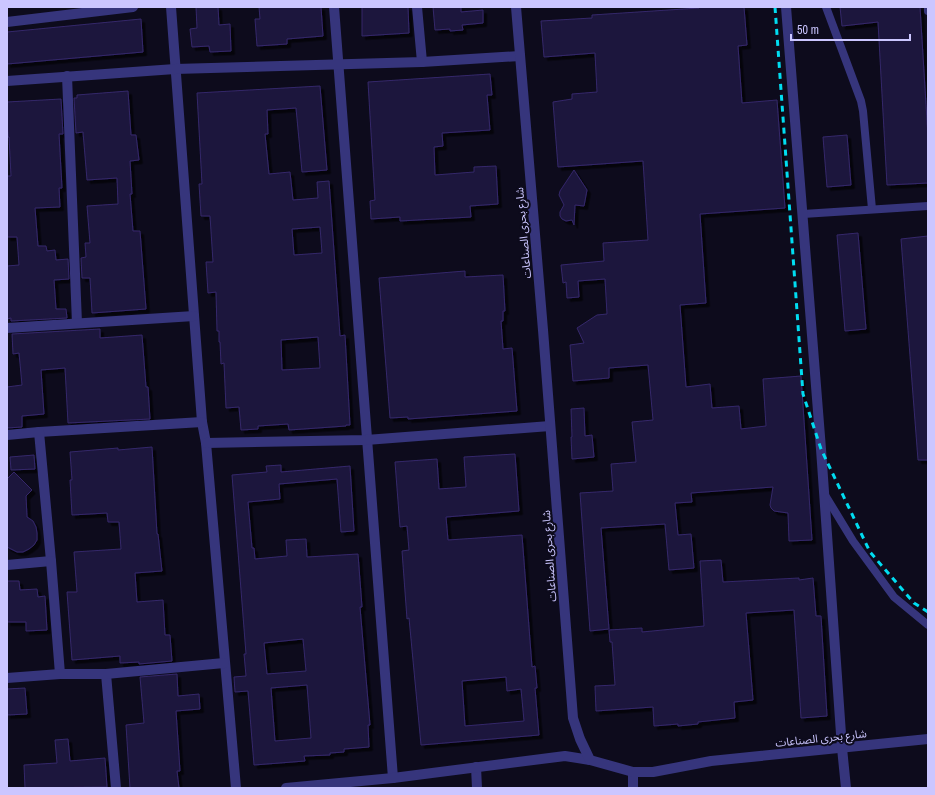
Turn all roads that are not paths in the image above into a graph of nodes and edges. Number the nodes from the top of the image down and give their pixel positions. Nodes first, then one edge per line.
1 (133, 7) edge
2 (171, 7) edge
3 (334, 7) edge
4 (417, 7) edge
5 (516, 7) edge
6 (786, 7) edge
7 (826, 7) edge
8 (928, 7) edge
9 (928, 11) edge
10 (7, 22) edge
11 (520, 56) junction
12 (422, 62) junction
13 (338, 65) junction
14 (175, 69) junction
15 (67, 76) junction
16 (7, 81) edge
17 (928, 206) edge
18 (872, 210) junction
19 (803, 214) junction
20 (194, 316) junction
21 (76, 323) junction
22 (7, 328) edge
23 (202, 422) junction
24 (550, 426) junction
25 (39, 432) junction
26 (7, 435) edge
27 (366, 440) junction
28 (206, 443) junction
29 (824, 494) junction
30 (50, 561) junction
31 (7, 565) edge
32 (928, 625) edge
33 (224, 663) junction
34 (60, 674) junction
35 (106, 674) junction
36 (7, 678) edge
37 (928, 739) edge
38 (842, 748) junction
39 (590, 760) junction
40 (476, 767) junction
41 (633, 772) junction
42 (393, 778) junction
43 (116, 788) edge
44 (236, 788) edge
45 (286, 788) edge
46 (477, 788) edge
47 (633, 788) edge
48 (846, 788) edge

1 - 10 street
2 - 14 street
3 - 13 street
4 - 12 street
5 - 11 street, شارع بحرى الصناعات
6 - 19 street
7 - 18 lane
8 - 9 lane
11 - 12 street
11 - 24 street, شارع بحرى الصناعات
12 - 13 street
13 - 14 street
13 - 27 street
14 - 15 street
14 - 20 street
15 - 16 street
15 - 21 street
17 - 18 lane
18 - 19 lane
19 - 29 street
20 - 21 street
20 - 23 street
21 - 22 street
23 - 25 street
23 - 28 street
24 - 27 street
24 - 39 street, شارع بحرى الصناعات
25 - 26 street
25 - 30 street
27 - 28 street
27 - 42 street
28 - 33 street
29 - 32 lane
29 - 38 street
30 - 31 street
30 - 34 street
33 - 35 street
33 - 44 street
34 - 35 street
34 - 36 street
35 - 43 street
37 - 38 street, شارع بحرى الصناعات
38 - 41 street, شارع بحرى الصناعات
38 - 48 street
39 - 40 street
39 - 41 street, شارع بحرى الصناعات
40 - 42 street
40 - 46 street
41 - 47 street
42 - 45 street

